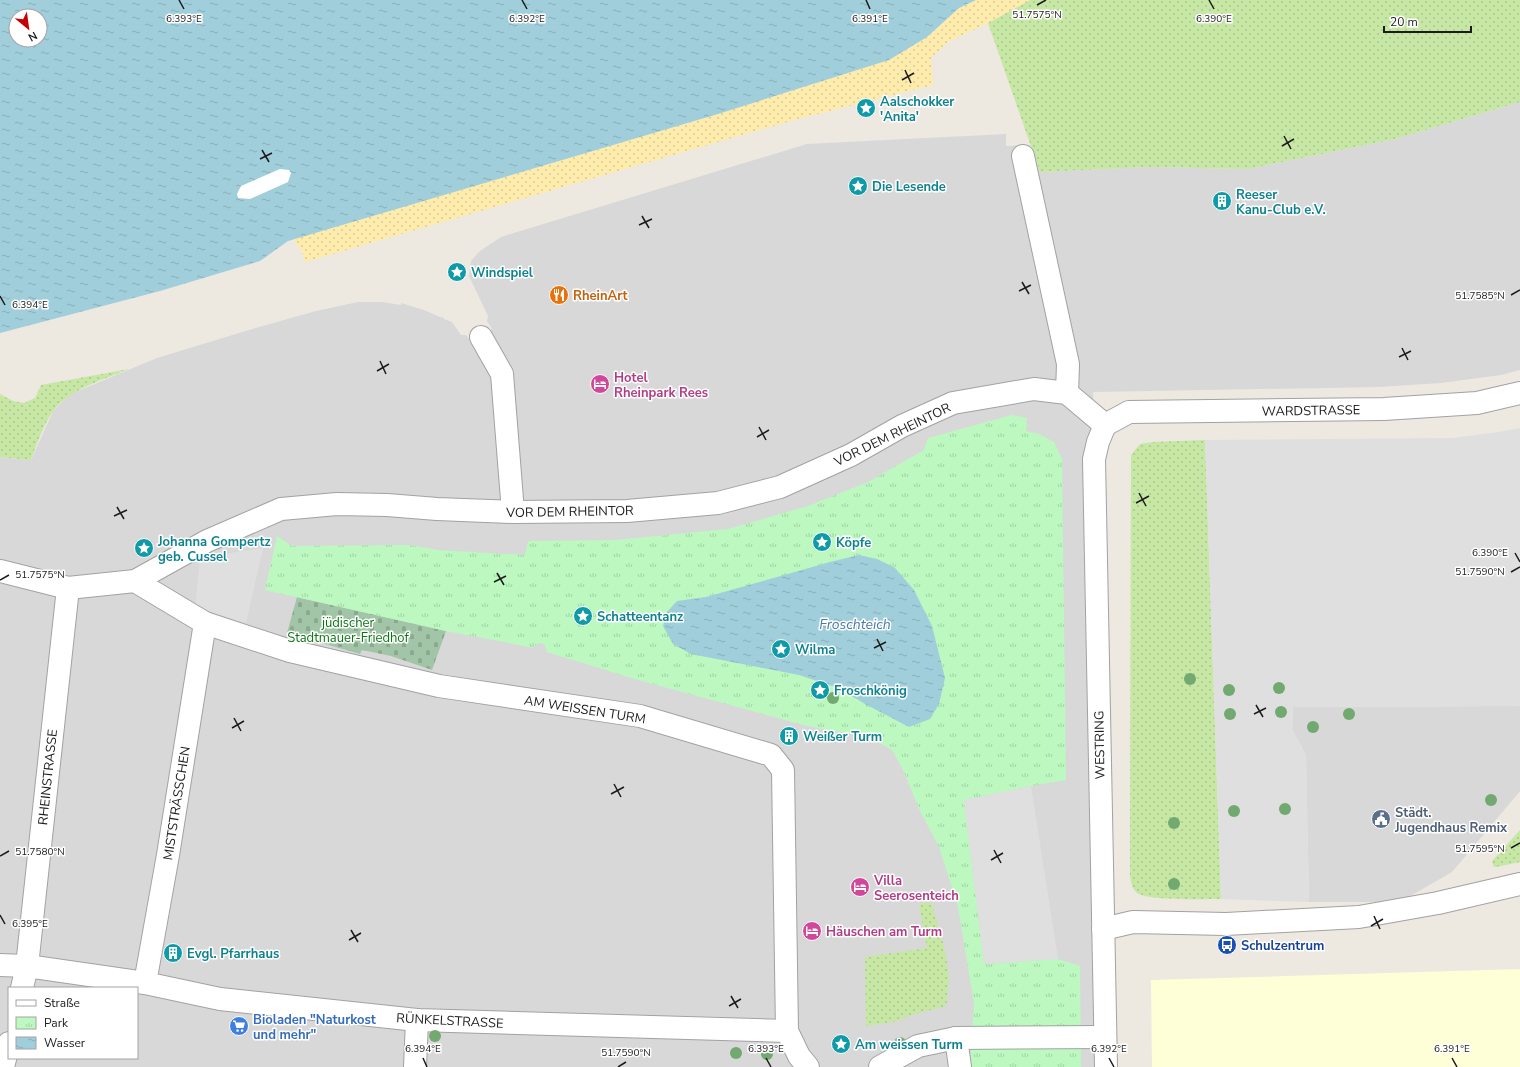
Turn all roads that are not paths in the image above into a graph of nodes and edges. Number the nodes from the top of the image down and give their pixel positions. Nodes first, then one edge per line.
1 (1023, 156) dead end
2 (482, 337) dead end
3 (1067, 393) junction
4 (1520, 393) edge
5 (1105, 425) junction
6 (513, 512) junction
7 (0, 571) edge
8 (135, 581) junction
9 (68, 588) junction
10 (205, 623) junction
11 (1520, 884) edge
12 (1103, 929) junction
13 (0, 965) edge
14 (27, 966) junction
15 (145, 983) junction
16 (22, 987) edge
17 (417, 1020) junction
18 (787, 1031) junction
19 (1105, 1037) junction
20 (956, 1038) junction
21 (8, 1047) edge
22 (3, 1067) edge
23 (415, 1067) edge
24 (808, 1067) edge
25 (880, 1067) edge
26 (960, 1067) edge
27 (1106, 1067) edge

1 - 3 street
2 - 6 street
3 - 5 street
3 - 6 street, VOR DEM RHEINTOR
4 - 5 street, WARDSTRASSE
5 - 12 street, WESTRING
6 - 8 street, VOR DEM RHEINTOR
7 - 9 street
8 - 9 street, VOR DEM RHEINTOR
8 - 10 street, AM WEISSEN TURM
9 - 14 street, RHEINSTRASSE
10 - 15 street, MISTSTRÄSSCHEN
10 - 18 street, AM WEISSEN TURM
11 - 12 street
12 - 19 street, WESTRING
13 - 14 street, RÜNKELSTRASSE
14 - 15 street, RÜNKELSTRASSE
14 - 16 street, RHEINSTRASSE
15 - 17 street, RÜNKELSTRASSE
17 - 18 street, RÜNKELSTRASSE
17 - 23 street
18 - 24 street
19 - 20 street
19 - 27 street, WESTRING
20 - 25 street
20 - 26 street
21 - 22 street

